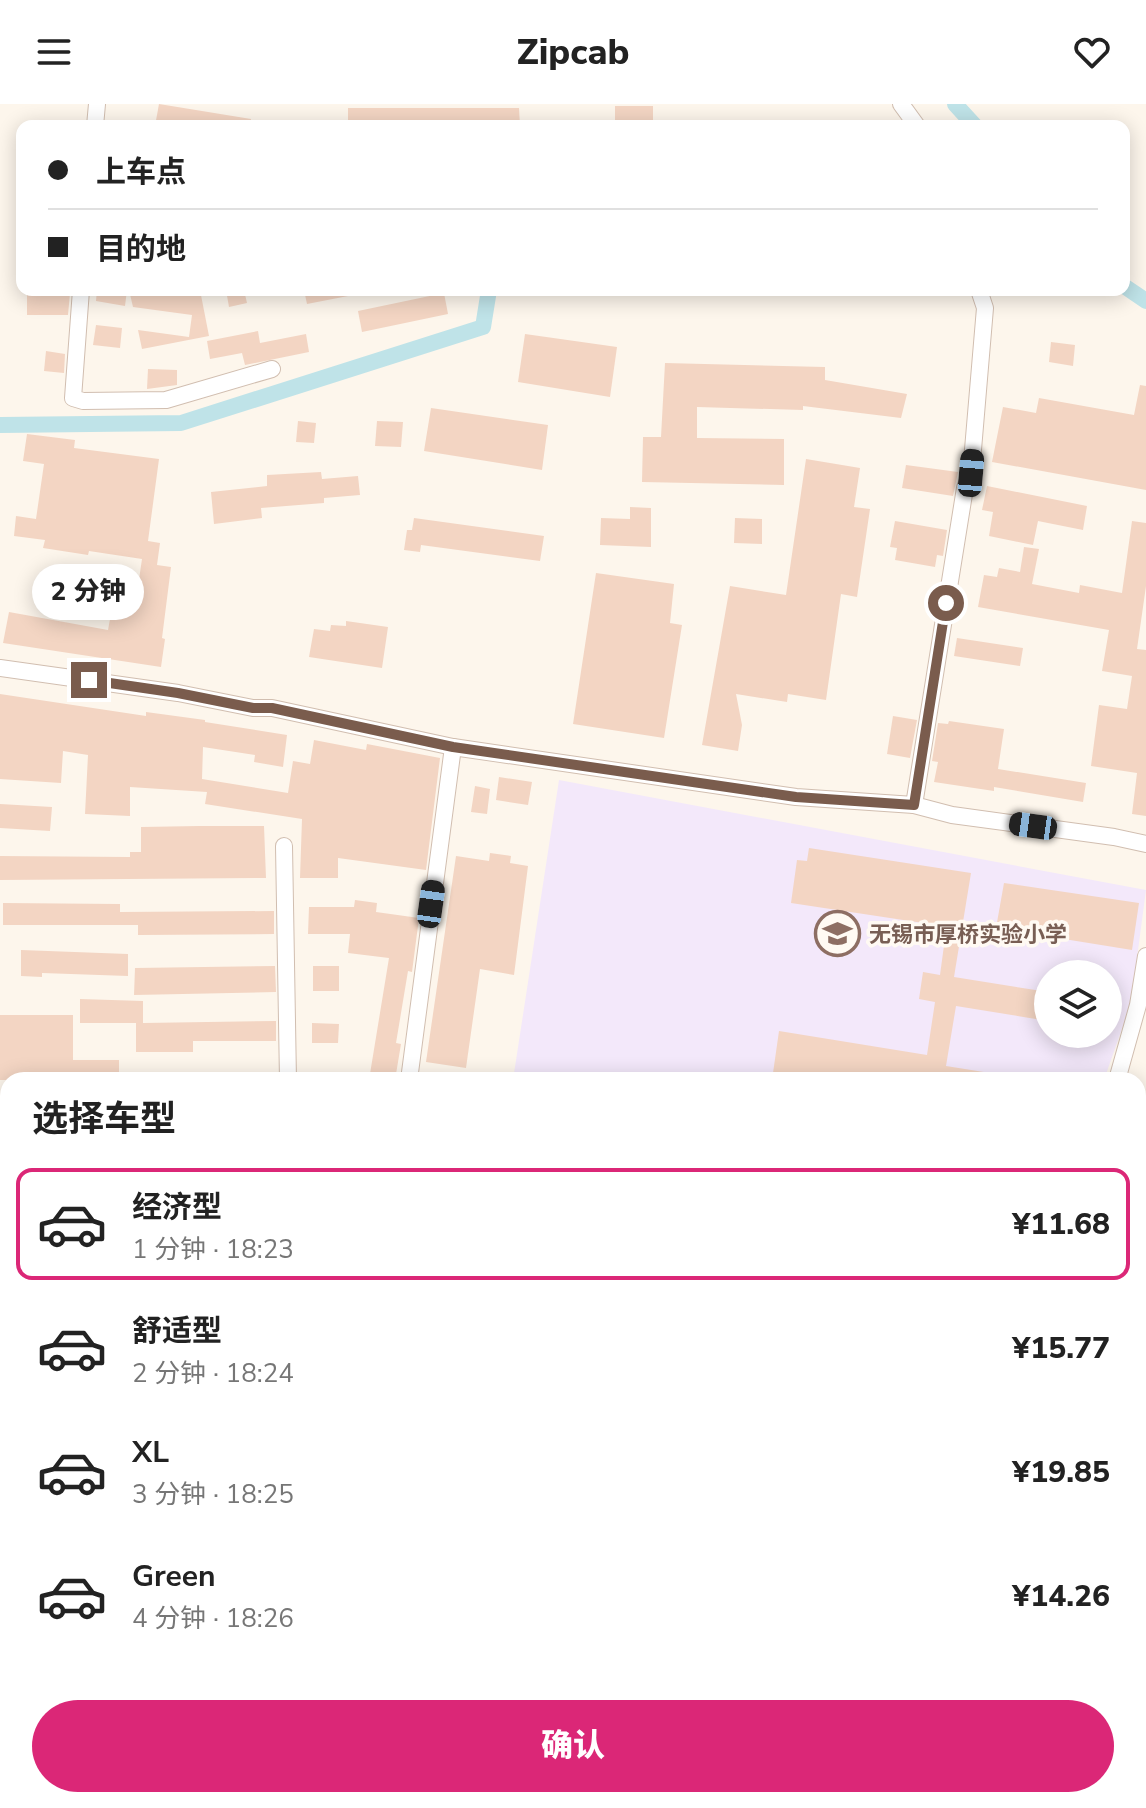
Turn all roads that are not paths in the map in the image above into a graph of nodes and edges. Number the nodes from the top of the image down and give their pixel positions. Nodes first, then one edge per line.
1 (81, 296) edge
2 (981, 296) edge
3 (272, 369) dead end
4 (0, 668) edge
5 (453, 747) junction
6 (914, 805) junction
7 (1146, 844) edge
8 (284, 846) dead end
9 (1146, 956) edge
10 (288, 1072) edge
11 (410, 1072) edge
12 (1119, 1072) edge

1 - 3 street
2 - 6 street
4 - 5 street
5 - 6 street
5 - 11 street
6 - 7 street
8 - 10 street
9 - 12 street

